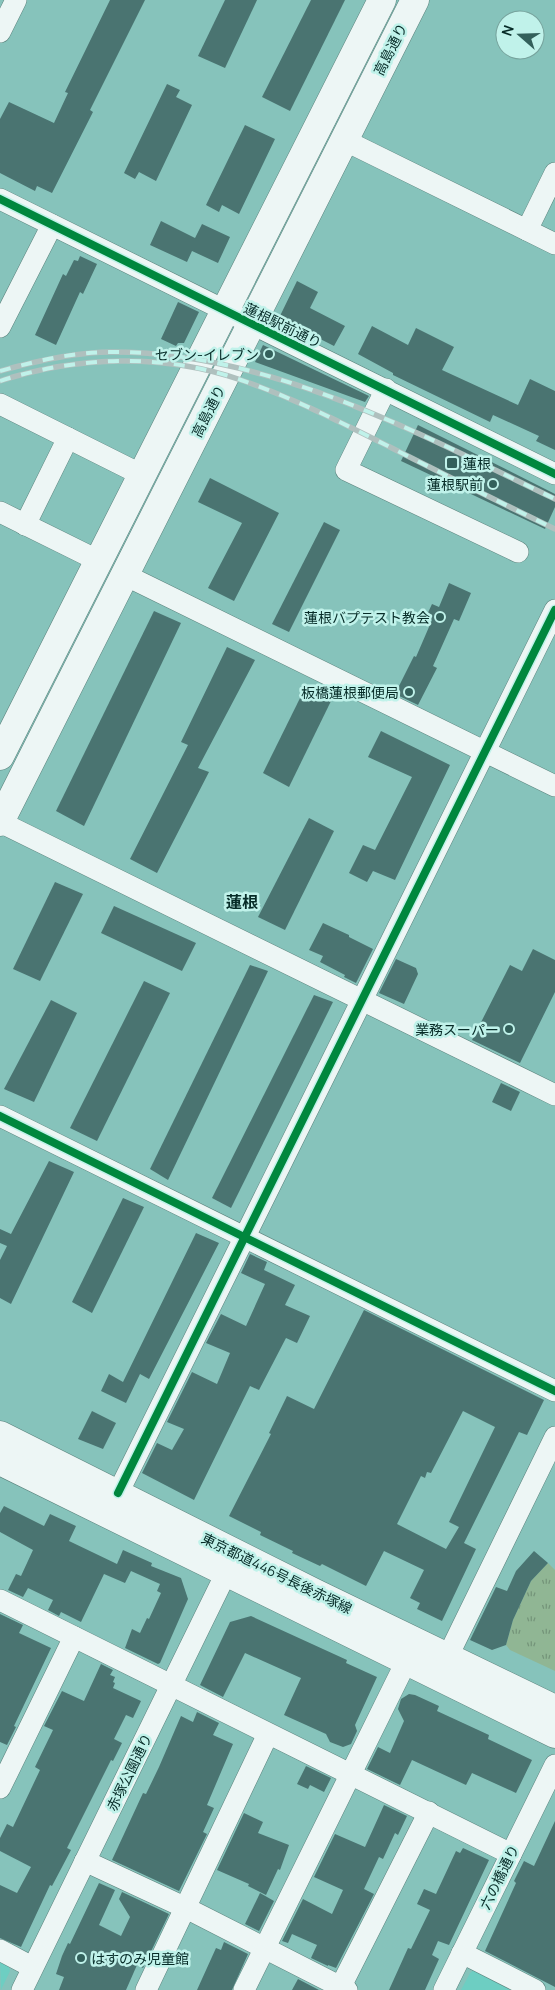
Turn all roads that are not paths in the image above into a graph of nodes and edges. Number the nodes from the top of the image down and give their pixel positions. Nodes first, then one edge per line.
1 (16, 0) edge
2 (382, 0) edge
3 (415, 0) edge
4 (0, 32) edge
5 (344, 140) junction
6 (555, 173) edge
7 (0, 199) edge
8 (52, 225) junction
9 (527, 230) junction
10 (555, 244) edge
11 (226, 310) junction
12 (252, 323) junction
13 (0, 327) edge
14 (386, 389) junction
15 (0, 404) edge
16 (68, 438) junction
17 (555, 474) edge
18 (142, 475) junction
19 (0, 512) edge
20 (26, 525) junction
21 (518, 552) dead end
22 (99, 561) junction
23 (125, 575) junction
24 (555, 610) edge
25 (484, 752) junction
26 (0, 756) edge
27 (555, 786) edge
28 (0, 822) edge
29 (363, 1000) junction
30 (555, 1095) edge
31 (0, 1116) edge
32 (245, 1238) junction
33 (555, 1391) edge
34 (0, 1435) edge
35 (555, 1436) edge
36 (0, 1461) edge
37 (118, 1493) junction
38 (232, 1563) junction
39 (0, 1600) edge
40 (74, 1637) junction
41 (447, 1658) junction
42 (406, 1662) junction
43 (171, 1686) junction
44 (555, 1709) edge
45 (268, 1734) junction
46 (555, 1734) edge
47 (555, 1765) edge
48 (349, 1775) junction
49 (0, 1788) edge
50 (429, 1812) junction
51 (510, 1854) junction
52 (85, 1861) junction
53 (186, 1908) junction
54 (264, 1949) junction
55 (0, 1950) edge
56 (462, 1953) junction
57 (32, 1966) junction
58 (342, 1989) edge
59 (22, 1990) edge
60 (146, 1990) edge
61 (244, 1990) edge
62 (444, 1990) edge
63 (535, 1990) edge

1 - 4 street
2 - 11 main road
3 - 5 main road, 高島通り
5 - 9 street
5 - 12 main road, 高島通り
6 - 9 street
7 - 8 street, 蓮根駅前通り
8 - 11 street, 蓮根駅前通り
8 - 13 street
9 - 10 street
11 - 12 street, 蓮根駅前通り
11 - 18 main road
12 - 14 street, 蓮根駅前通り
12 - 23 main road, 高島通り
14 - 17 street, 蓮根駅前通り
14 - 21 street
15 - 16 street
16 - 18 street
16 - 20 street
18 - 22 main road
19 - 20 street
20 - 22 street
22 - 26 main road
23 - 25 street
23 - 28 main road, 高島通り
24 - 25 street
25 - 27 street
25 - 29 street
28 - 29 street
29 - 30 street
29 - 32 street
31 - 32 street
32 - 33 street
32 - 37 street
34 - 37 main road, 東京都道446号長後赤塚線
35 - 41 street
36 - 38 main road, 東京都道446号長後赤塚線
37 - 38 main road, 東京都道446号長後赤塚線
38 - 41 main road, 東京都道446号長後赤塚線
38 - 42 main road, 東京都道446号長後赤塚線
38 - 43 street, 赤塚公園通り
39 - 40 street
40 - 43 street
40 - 49 street
41 - 44 main road, 東京都道446号長後赤塚線
42 - 46 main road, 東京都道446号長後赤塚線
42 - 48 street
43 - 45 street
43 - 52 street, 赤塚公園通り
45 - 48 street
45 - 53 street
47 - 51 street, 六の橋通り
48 - 50 street
48 - 54 street
50 - 51 street
50 - 58 street
51 - 56 street, 六の橋通り
52 - 53 street
52 - 57 street, 赤塚公園通り
53 - 54 street
53 - 60 street
54 - 58 street
54 - 61 street
55 - 57 street
56 - 62 street, 六の橋通り
56 - 63 street
57 - 59 street, 赤塚公園通り

